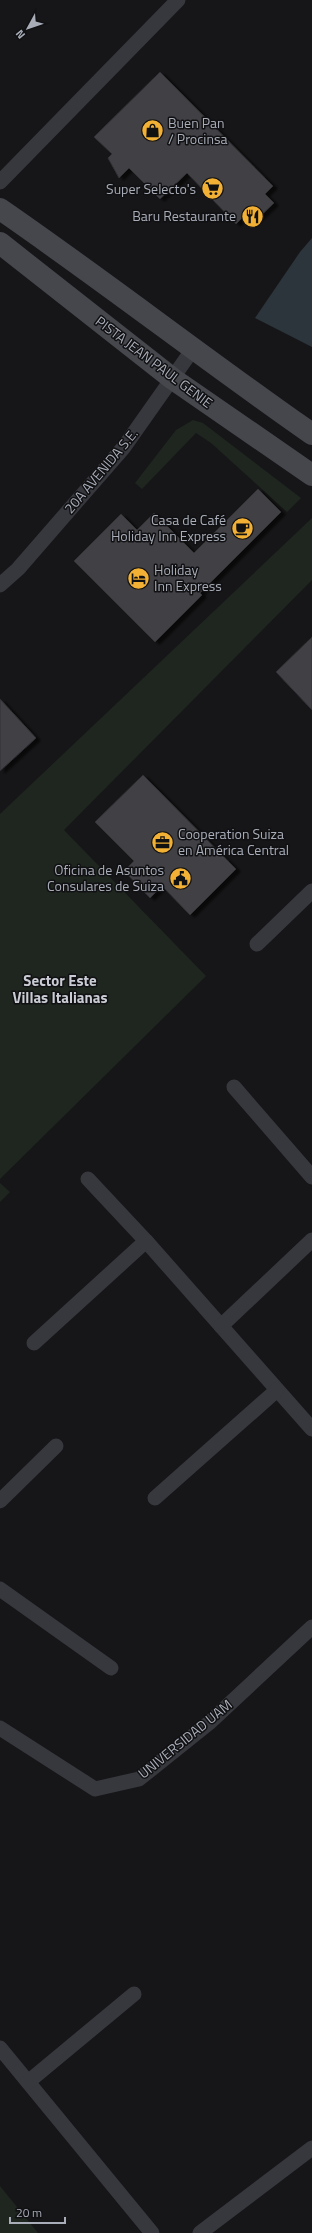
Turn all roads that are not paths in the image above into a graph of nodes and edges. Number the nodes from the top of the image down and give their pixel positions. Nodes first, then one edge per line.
1 (178, 0) edge
2 (0, 182) edge
3 (0, 209) edge
4 (0, 243) edge
5 (193, 349) junction
6 (173, 379) junction
7 (312, 434) edge
8 (312, 475) edge
9 (0, 585) edge
10 (312, 891) edge
11 (257, 944) dead end
12 (234, 1087) dead end
13 (312, 1177) edge
14 (88, 1178) dead end
15 (312, 1240) edge
16 (146, 1241) junction
17 (221, 1326) junction
18 (34, 1343) dead end
19 (277, 1390) junction
20 (312, 1429) edge
21 (56, 1446) dead end
22 (155, 1498) dead end
23 (0, 1501) edge
24 (0, 1589) edge
25 (312, 1627) edge
26 (111, 1668) dead end
27 (0, 1728) edge
28 (134, 1994) dead end
29 (0, 2048) edge
30 (28, 2082) junction
31 (312, 2148) edge
32 (152, 2233) edge
33 (200, 2233) edge

1 - 2 street
3 - 5 main road
4 - 6 main road, PISTA JEAN PAUL GENIE
5 - 6 street, 20A AVENIDA S.E.
5 - 7 main road
6 - 8 main road, PISTA JEAN PAUL GENIE
6 - 9 street, 20A AVENIDA S.E.
10 - 11 street
12 - 13 street
14 - 16 street
15 - 17 street
16 - 17 street
16 - 18 street
17 - 19 street
19 - 20 street
19 - 22 street
21 - 23 street
24 - 26 street
25 - 27 street, UNIVERSIDAD UAM
28 - 30 street
29 - 30 street
30 - 32 street
31 - 33 street

